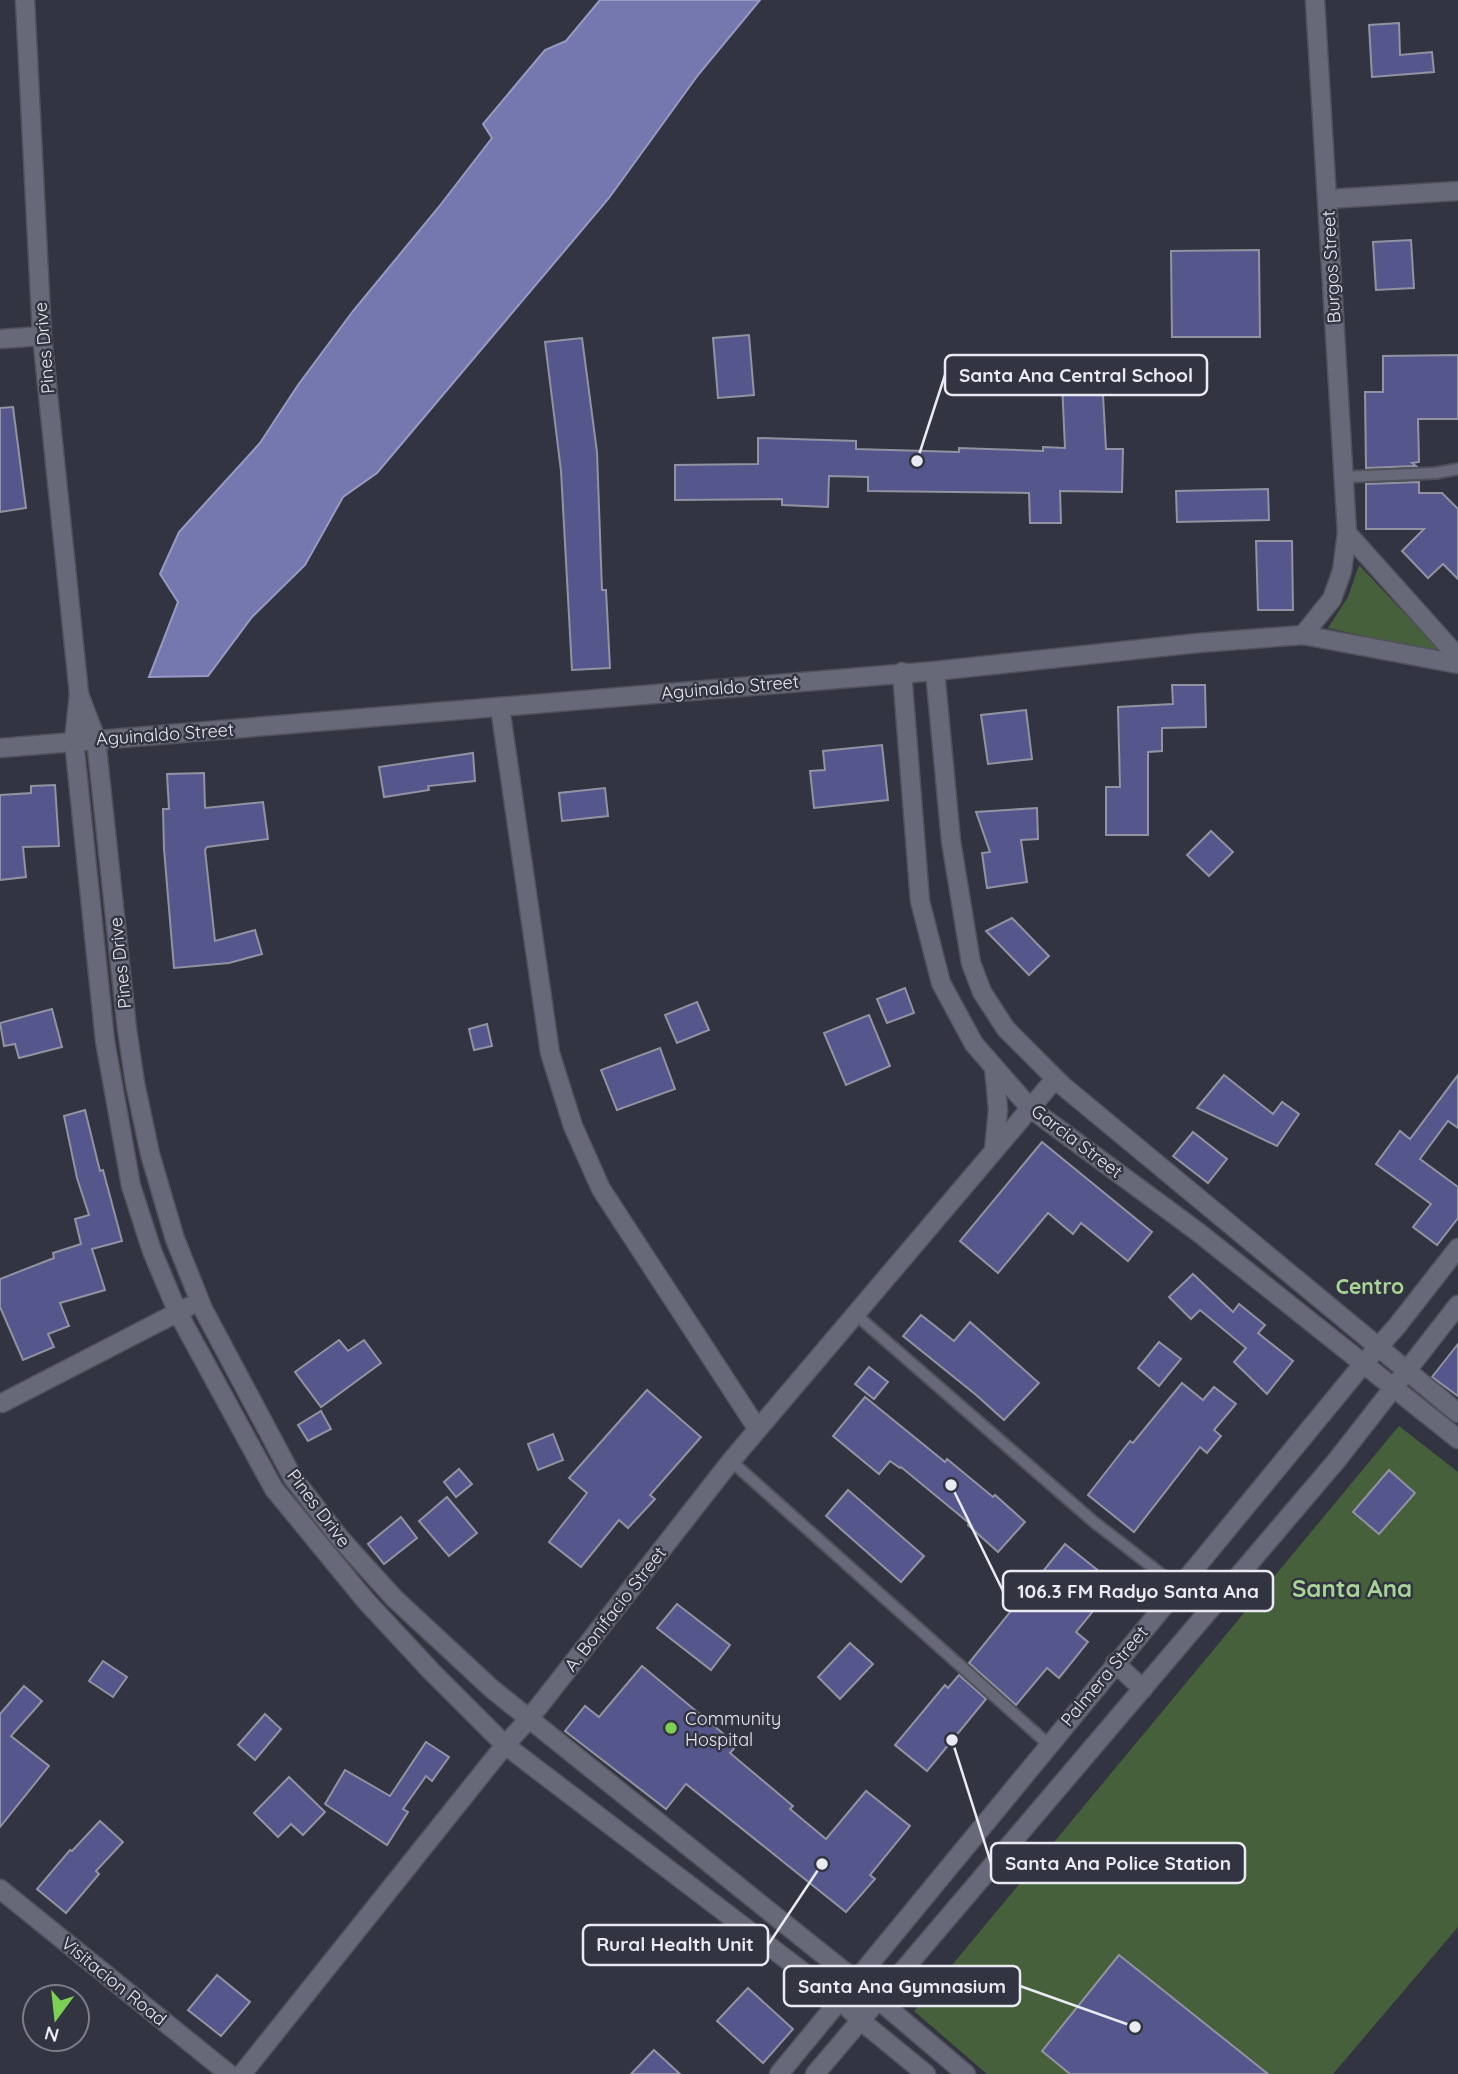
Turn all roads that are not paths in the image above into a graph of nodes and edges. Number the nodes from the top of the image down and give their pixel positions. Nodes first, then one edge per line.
1 (25, 0) edge
2 (1315, 0) edge
3 (1458, 191) edge
4 (1328, 199) junction
5 (41, 336) junction
6 (0, 339) edge
7 (1458, 469) edge
8 (1343, 477) junction
9 (1347, 533) junction
10 (1303, 635) junction
11 (1458, 657) edge
12 (1458, 664) edge
13 (935, 671) junction
14 (902, 672) junction
15 (79, 694) junction
16 (500, 707) junction
17 (96, 739) junction
18 (74, 741) junction
19 (0, 748) edge
20 (994, 1066) junction
21 (1055, 1079) junction
22 (1030, 1108) junction
23 (994, 1150) junction
24 (1458, 1248) edge
25 (200, 1300) junction
26 (1458, 1305) edge
27 (178, 1313) junction
28 (855, 1314) junction
29 (1378, 1347) junction
30 (1364, 1363) junction
31 (1407, 1372) junction
32 (1395, 1387) junction
33 (2, 1403) dead end
34 (1458, 1413) edge
35 (757, 1429) junction
36 (1458, 1439) edge
37 (731, 1461) junction
38 (1178, 1587) junction
39 (1115, 1664) junction
40 (1143, 1689) junction
41 (529, 1719) junction
42 (1048, 1744) junction
43 (505, 1745) junction
44 (0, 1889) edge
45 (855, 1980) junction
46 (840, 2000) junction
47 (877, 2001) junction
48 (860, 2020) junction
49 (229, 2074) edge
50 (242, 2074) edge
51 (779, 2074) edge
52 (815, 2074) edge
53 (926, 2074) edge
54 (966, 2074) edge

1 - 5 street, Pines Drive
2 - 4 street, Burgos Street
3 - 4 street
4 - 8 street, Burgos Street
5 - 6 street
5 - 15 street, Pines Drive
7 - 8 lane
8 - 9 street, Burgos Street
9 - 10 street, Burgos Street
9 - 11 street
10 - 12 street, Aguinaldo Street
10 - 13 street, Aguinaldo Street
13 - 14 street, Aguinaldo Street
13 - 21 street, Garcia Street
14 - 16 street, Aguinaldo Street
14 - 20 street, Garcia Street
15 - 17 street, Pines Drive
15 - 18 street, Pines Drive
16 - 17 street, Aguinaldo Street
16 - 35 street
17 - 18 street, Aguinaldo Street
17 - 25 street, Pines Drive
18 - 19 street, Aguinaldo Street
18 - 27 street, Pines Drive
20 - 22 street, Garcia Street
20 - 23 street
21 - 22 street, A. Bonifacio Street
21 - 29 street, Garcia Street
22 - 23 street, A. Bonifacio Street
22 - 30 street, Garcia Street
23 - 28 street, A. Bonifacio Street
24 - 29 street, Palmera Street
25 - 27 street
25 - 41 street, Pines Drive
26 - 31 street
27 - 33 street
27 - 43 street, Pines Drive
28 - 35 street, A. Bonifacio Street
28 - 38 lane
29 - 30 street, Palmera Street
29 - 31 street, Garcia Street
30 - 32 street, Garcia Street
30 - 38 street, Palmera Street
31 - 32 street
31 - 34 street, Garcia Street
32 - 36 street, Garcia Street
32 - 40 street
35 - 37 street, A. Bonifacio Street
37 - 41 street, A. Bonifacio Street
37 - 42 lane
38 - 39 street, Palmera Street
39 - 40 street
39 - 42 street, Palmera Street
40 - 47 street
41 - 43 street, A. Bonifacio Street
41 - 45 street, Pines Drive
42 - 45 street, Palmera Street
43 - 46 street, Pines Drive
43 - 50 street, A. Bonifacio Street
44 - 49 street, Visitacion Road
45 - 46 street, Palmera Street
45 - 47 street, Pines Drive
46 - 48 street, Pines Drive
46 - 51 street, Palmera Street
47 - 48 street
47 - 54 street, Pines Drive
48 - 52 street
48 - 53 street, Pines Drive

